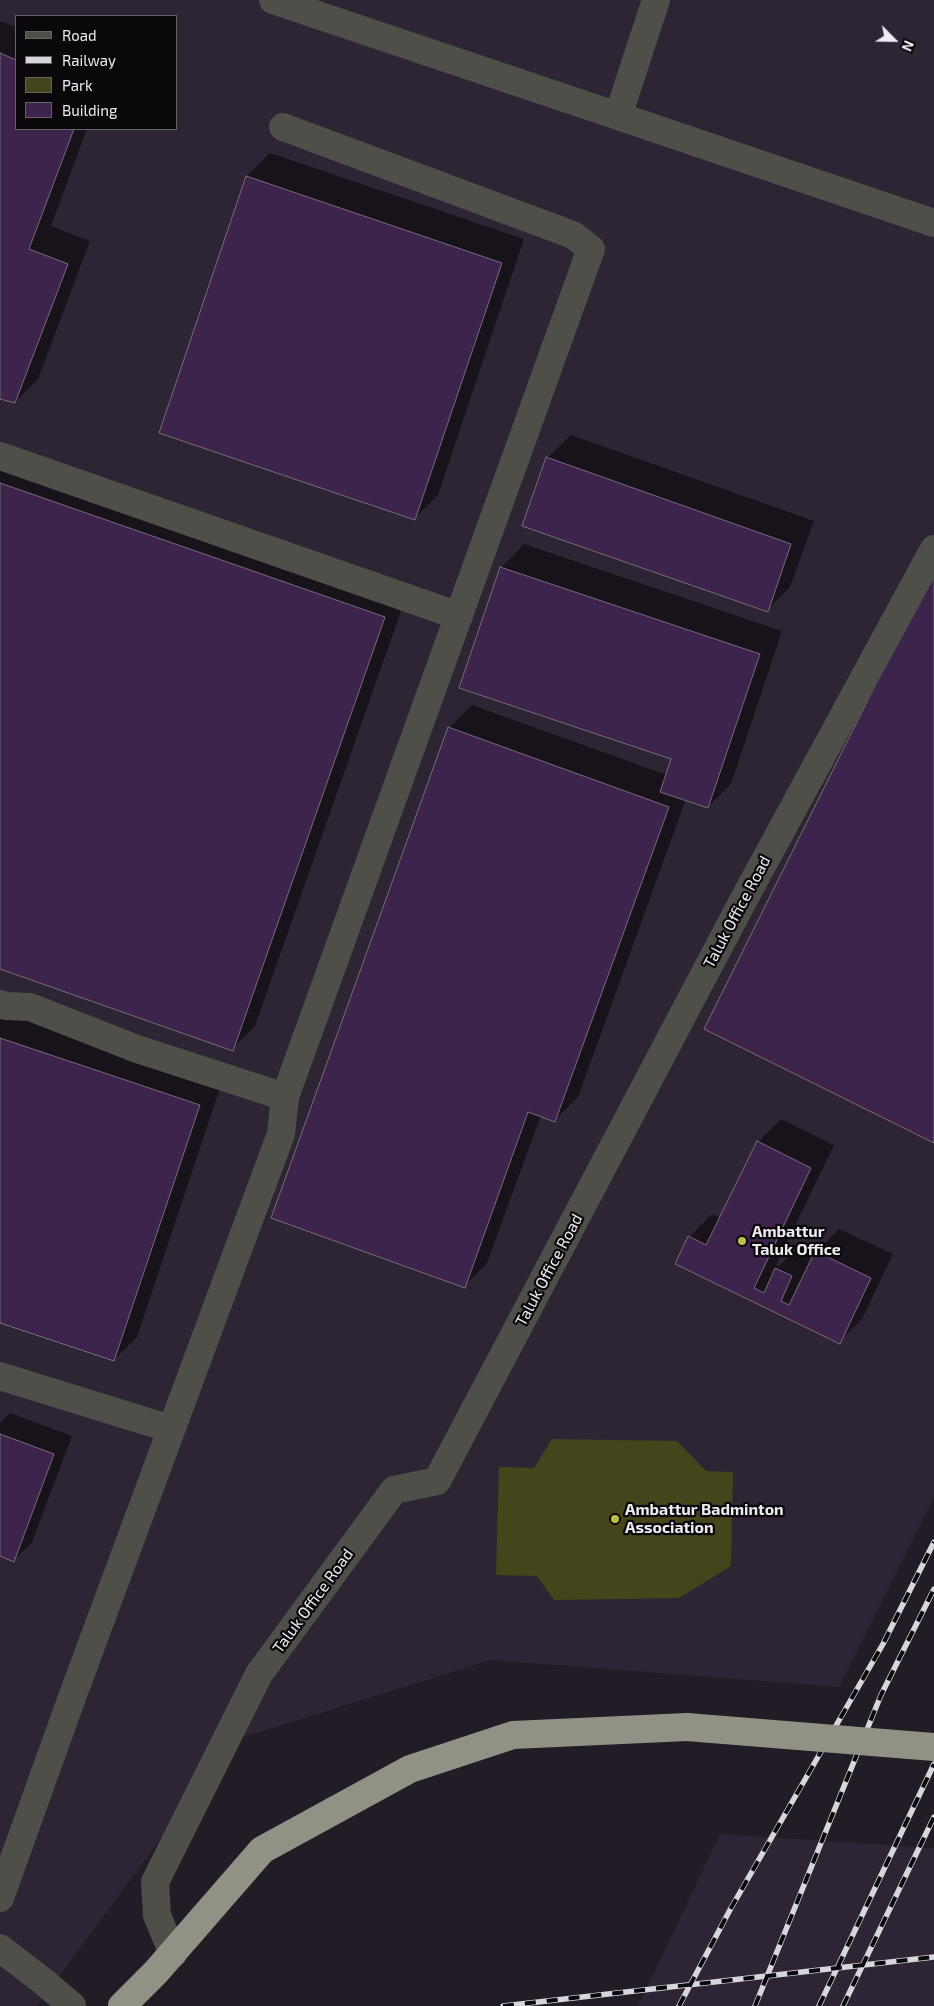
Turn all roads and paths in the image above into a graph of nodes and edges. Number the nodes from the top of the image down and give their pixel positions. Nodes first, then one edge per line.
1 (272, 0) edge
2 (656, 0) edge
3 (618, 116) junction
4 (283, 127) dead end
5 (934, 223) edge
6 (0, 456) edge
7 (934, 549) edge
8 (459, 616) junction
9 (0, 1004) edge
10 (285, 1097) junction
11 (0, 1376) edge
12 (171, 1429) junction
13 (934, 1747) edge
14 (0, 1898) edge
15 (0, 1948) edge
16 (165, 1963) junction
17 (72, 2006) edge
18 (122, 2006) edge
19 (144, 2006) edge

1 - 3 street
2 - 3 street
3 - 5 street
4 - 8 street
6 - 8 street
7 - 16 street, Taluk Office Road
8 - 10 street
9 - 10 street
10 - 12 street
11 - 12 street
12 - 14 street
13 - 16 highway, bridge
15 - 17 street
16 - 18 highway
16 - 19 highway

